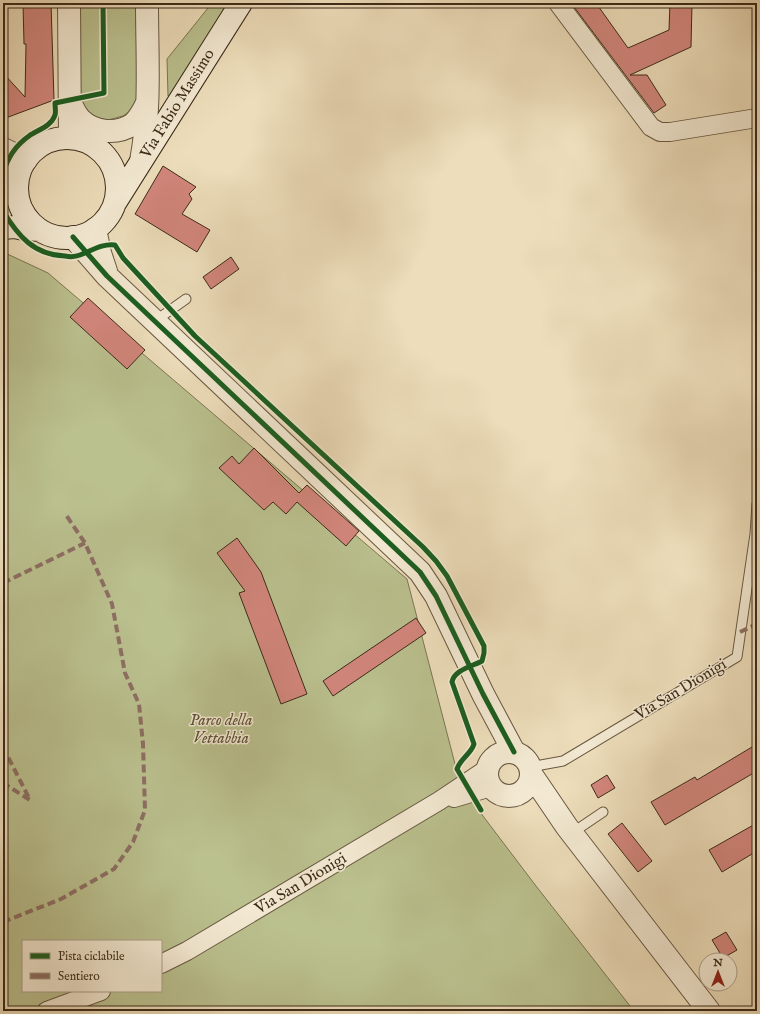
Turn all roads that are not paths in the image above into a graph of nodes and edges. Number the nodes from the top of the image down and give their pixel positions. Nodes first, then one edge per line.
1 (69, 3) edge
2 (146, 3) edge
3 (241, 3) edge
4 (558, 3) edge
5 (70, 100) junction
6 (147, 103) junction
7 (757, 118) edge
8 (70, 138) junction
9 (3, 149) edge
10 (3, 158) edge
11 (26, 160) junction
12 (141, 161) junction
13 (17, 182) junction
14 (114, 204) junction
15 (13, 221) edge
16 (95, 229) junction
17 (73, 237) junction
18 (108, 276) junction
19 (186, 299) dead end
20 (155, 321) junction
21 (757, 504) edge
22 (497, 766) junction
23 (531, 771) junction
24 (518, 794) junction
25 (603, 812) dead end
26 (570, 830) junction
27 (162, 964) edge
28 (98, 992) edge
29 (47, 1011) edge
30 (709, 1011) edge

1 - 5 street
2 - 6 street
3 - 12 street, Via Fabio Massimo
4 - 7 street
5 - 6 street
5 - 8 street
6 - 12 street
8 - 11 street
8 - 14 street
9 - 11 street
10 - 13 street
11 - 13 street
12 - 14 street, Via Fabio Massimo
13 - 15 street
14 - 16 street
15 - 17 street
16 - 17 street
16 - 18 street
17 - 18 street
18 - 20 street
19 - 20 lane
20 - 22 street
21 - 23 lane, Via San Dionigi
22 - 23 street
22 - 24 street
22 - 27 street, Via San Dionigi
23 - 24 street
23 - 26 street
24 - 26 street
25 - 26 lane
26 - 30 street
28 - 29 street

